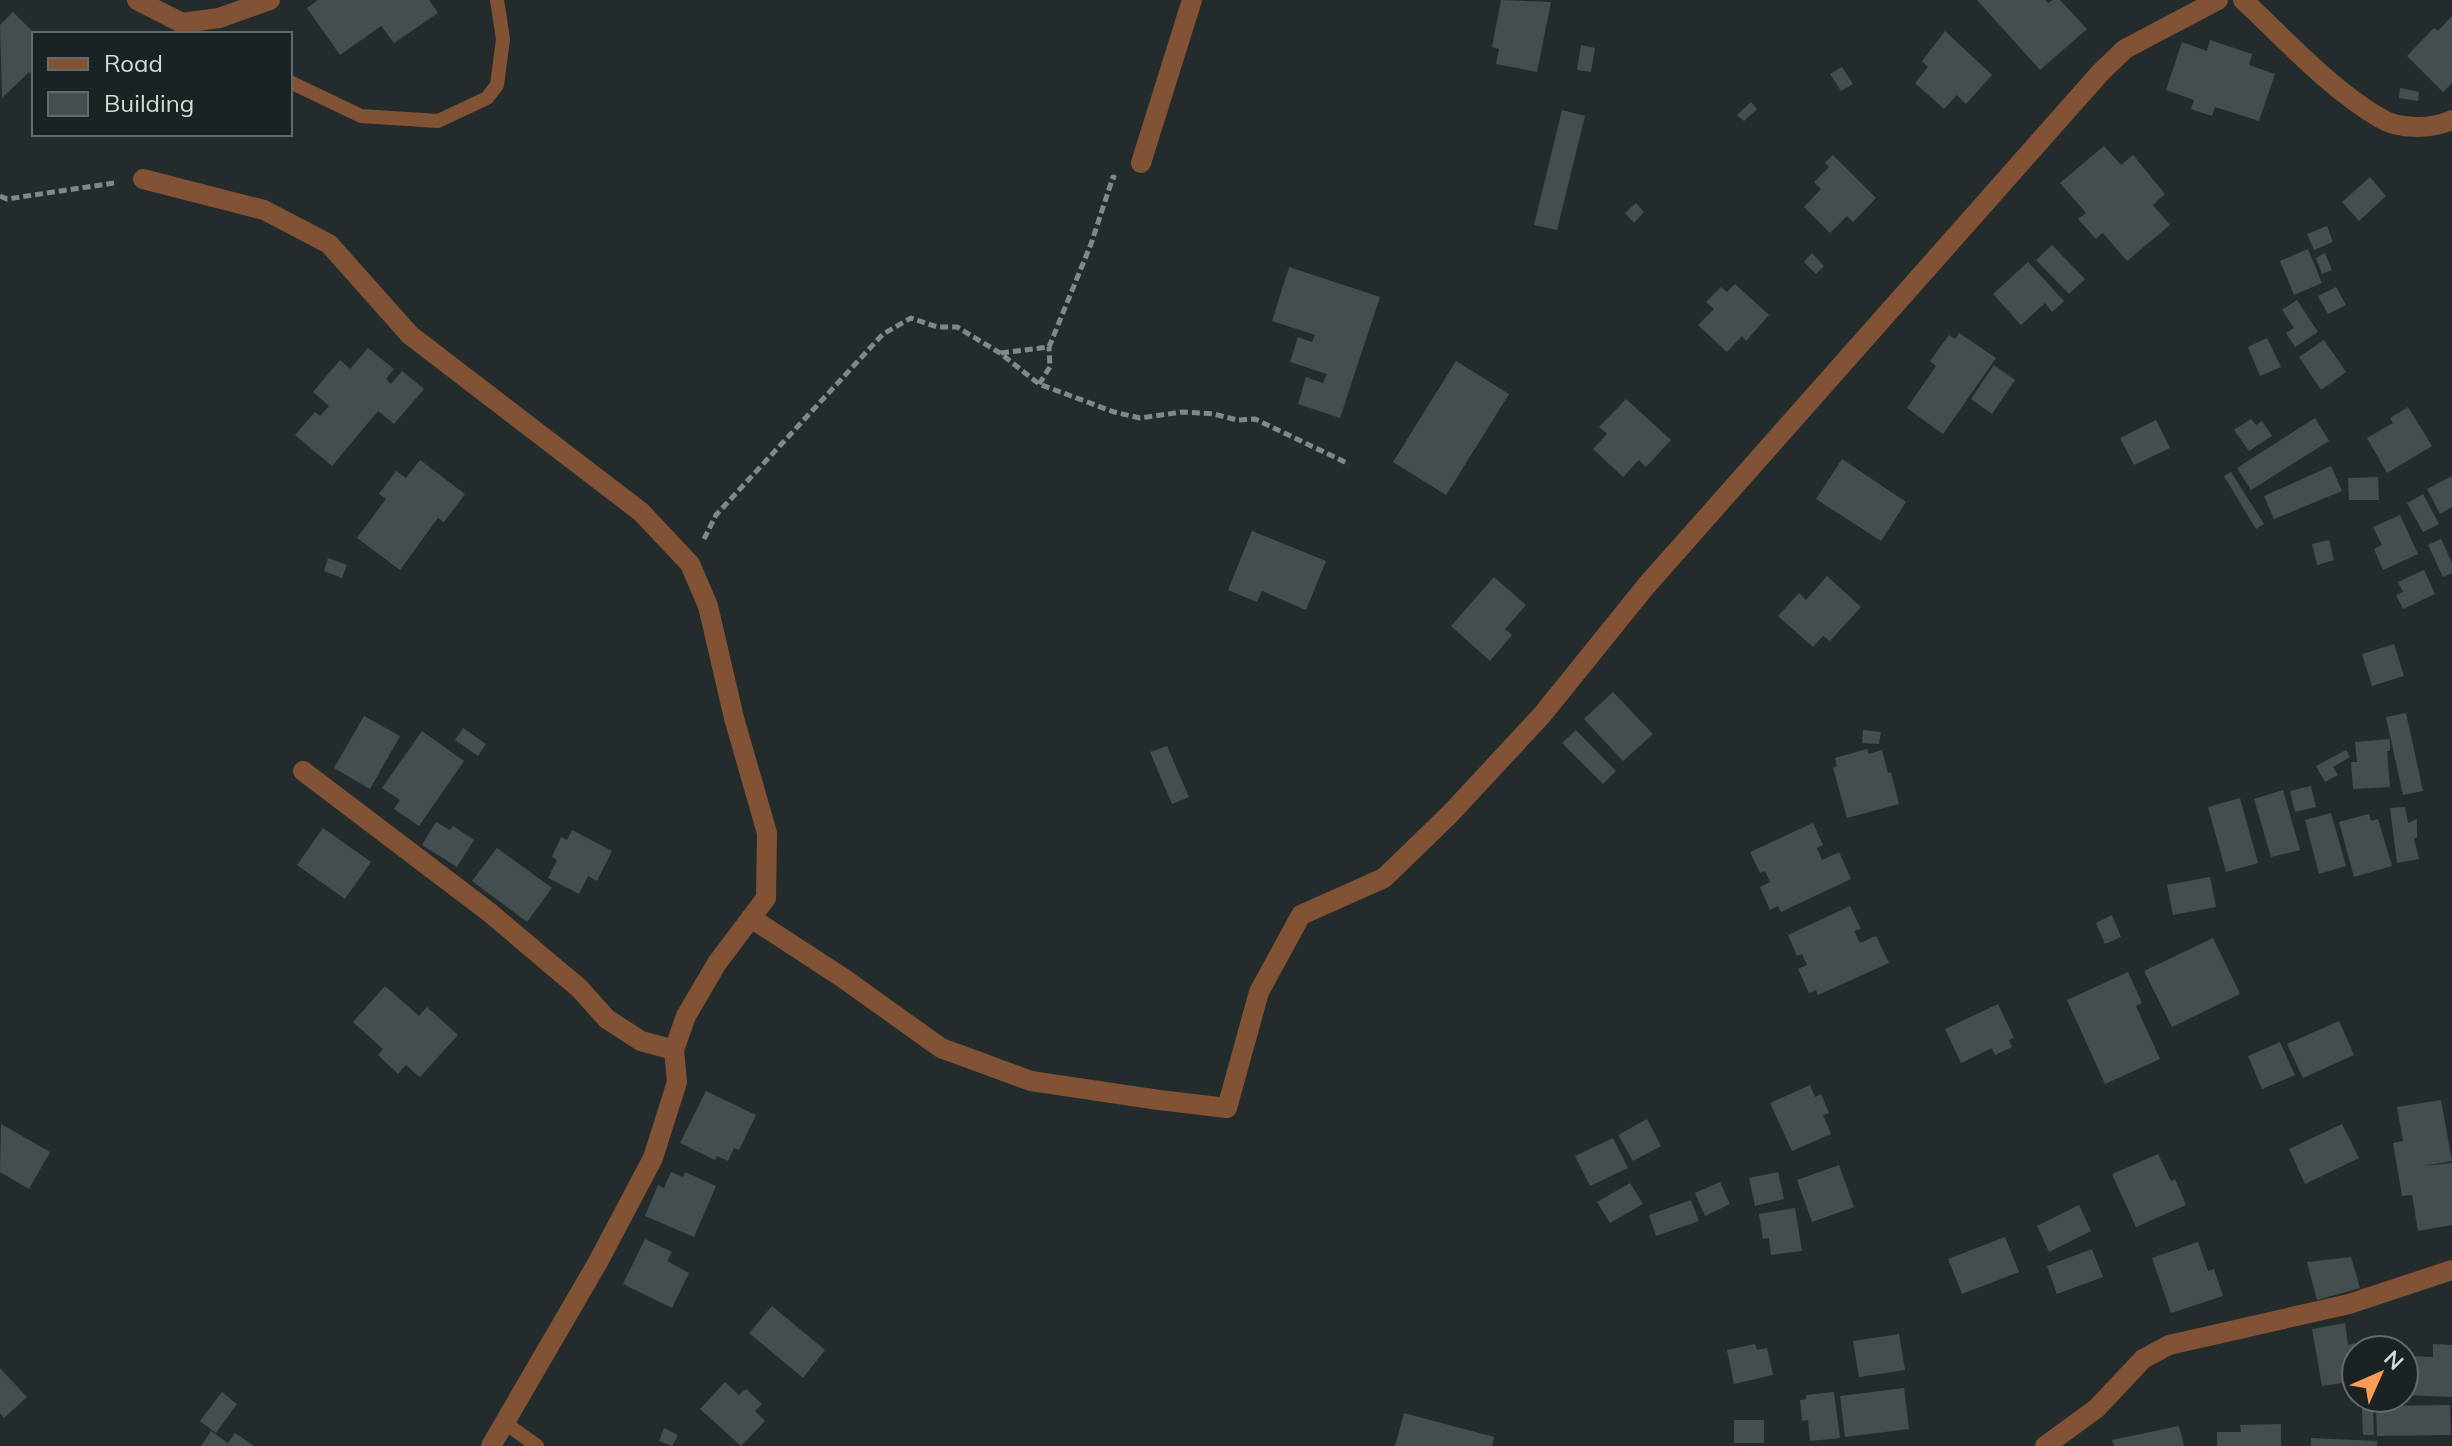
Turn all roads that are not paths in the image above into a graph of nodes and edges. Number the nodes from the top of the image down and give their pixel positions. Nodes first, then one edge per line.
1 (137, 0) edge
2 (270, 0) edge
3 (497, 0) edge
4 (1192, 0) edge
5 (2218, 0) edge
6 (2243, 0) edge
7 (182, 23) junction
8 (198, 32) edge
9 (292, 83) edge
10 (2452, 120) edge
11 (1141, 163) road end
12 (143, 179) road end
13 (303, 771) dead end
14 (751, 918) junction
15 (674, 1050) junction
16 (2452, 1270) edge
17 (505, 1423) junction
18 (491, 1446) edge
19 (537, 1446) edge
20 (2045, 1446) edge

1 - 7 street
2 - 7 street
3 - 9 lane
4 - 11 street
5 - 14 street
6 - 10 street
7 - 8 lane
12 - 14 street
13 - 15 street
14 - 15 street
15 - 17 street
16 - 20 street
17 - 18 street
17 - 19 lane

